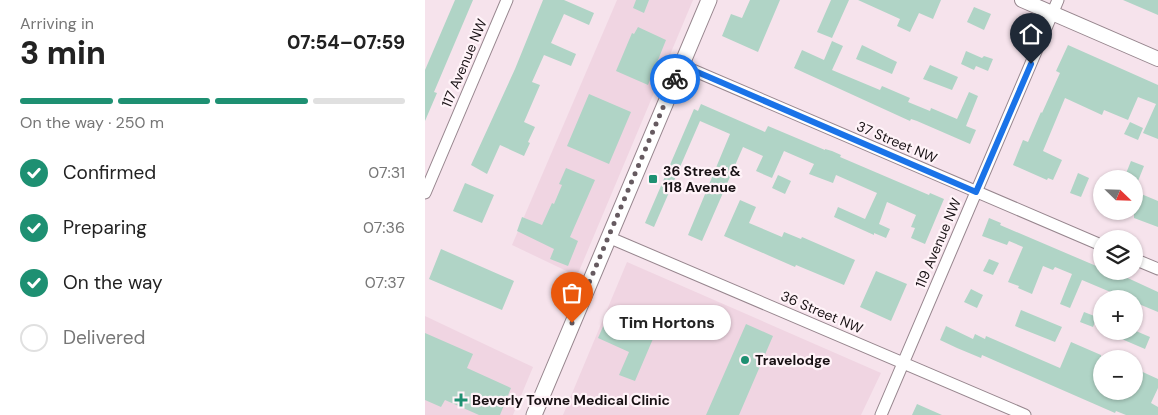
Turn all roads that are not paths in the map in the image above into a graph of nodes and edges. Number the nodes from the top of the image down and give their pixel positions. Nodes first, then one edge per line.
1 (507, 0) edge
2 (709, 0) edge
3 (1022, 0) edge
4 (1057, 0) edge
5 (1052, 13) junction
6 (1158, 59) edge
7 (681, 65) junction
8 (425, 192) edge
9 (976, 192) junction
10 (608, 237) junction
11 (1093, 242) edge
12 (1143, 263) edge
13 (1158, 270) edge
14 (903, 363) junction
15 (534, 415) edge
16 (881, 415) edge
17 (1025, 415) edge

1 - 8 street, 117 Avenue NW
2 - 7 main road
3 - 5 street
4 - 5 street, 119 Avenue NW
5 - 6 street
5 - 9 street, 119 Avenue NW
7 - 9 street, 37 Street NW
7 - 10 main road
9 - 11 street, 37 Street NW
9 - 14 street, 119 Avenue NW
10 - 14 street, 36 Street NW
10 - 15 main road
12 - 13 street
14 - 16 street, 119 Avenue NW
14 - 17 street, 36 Street NW

